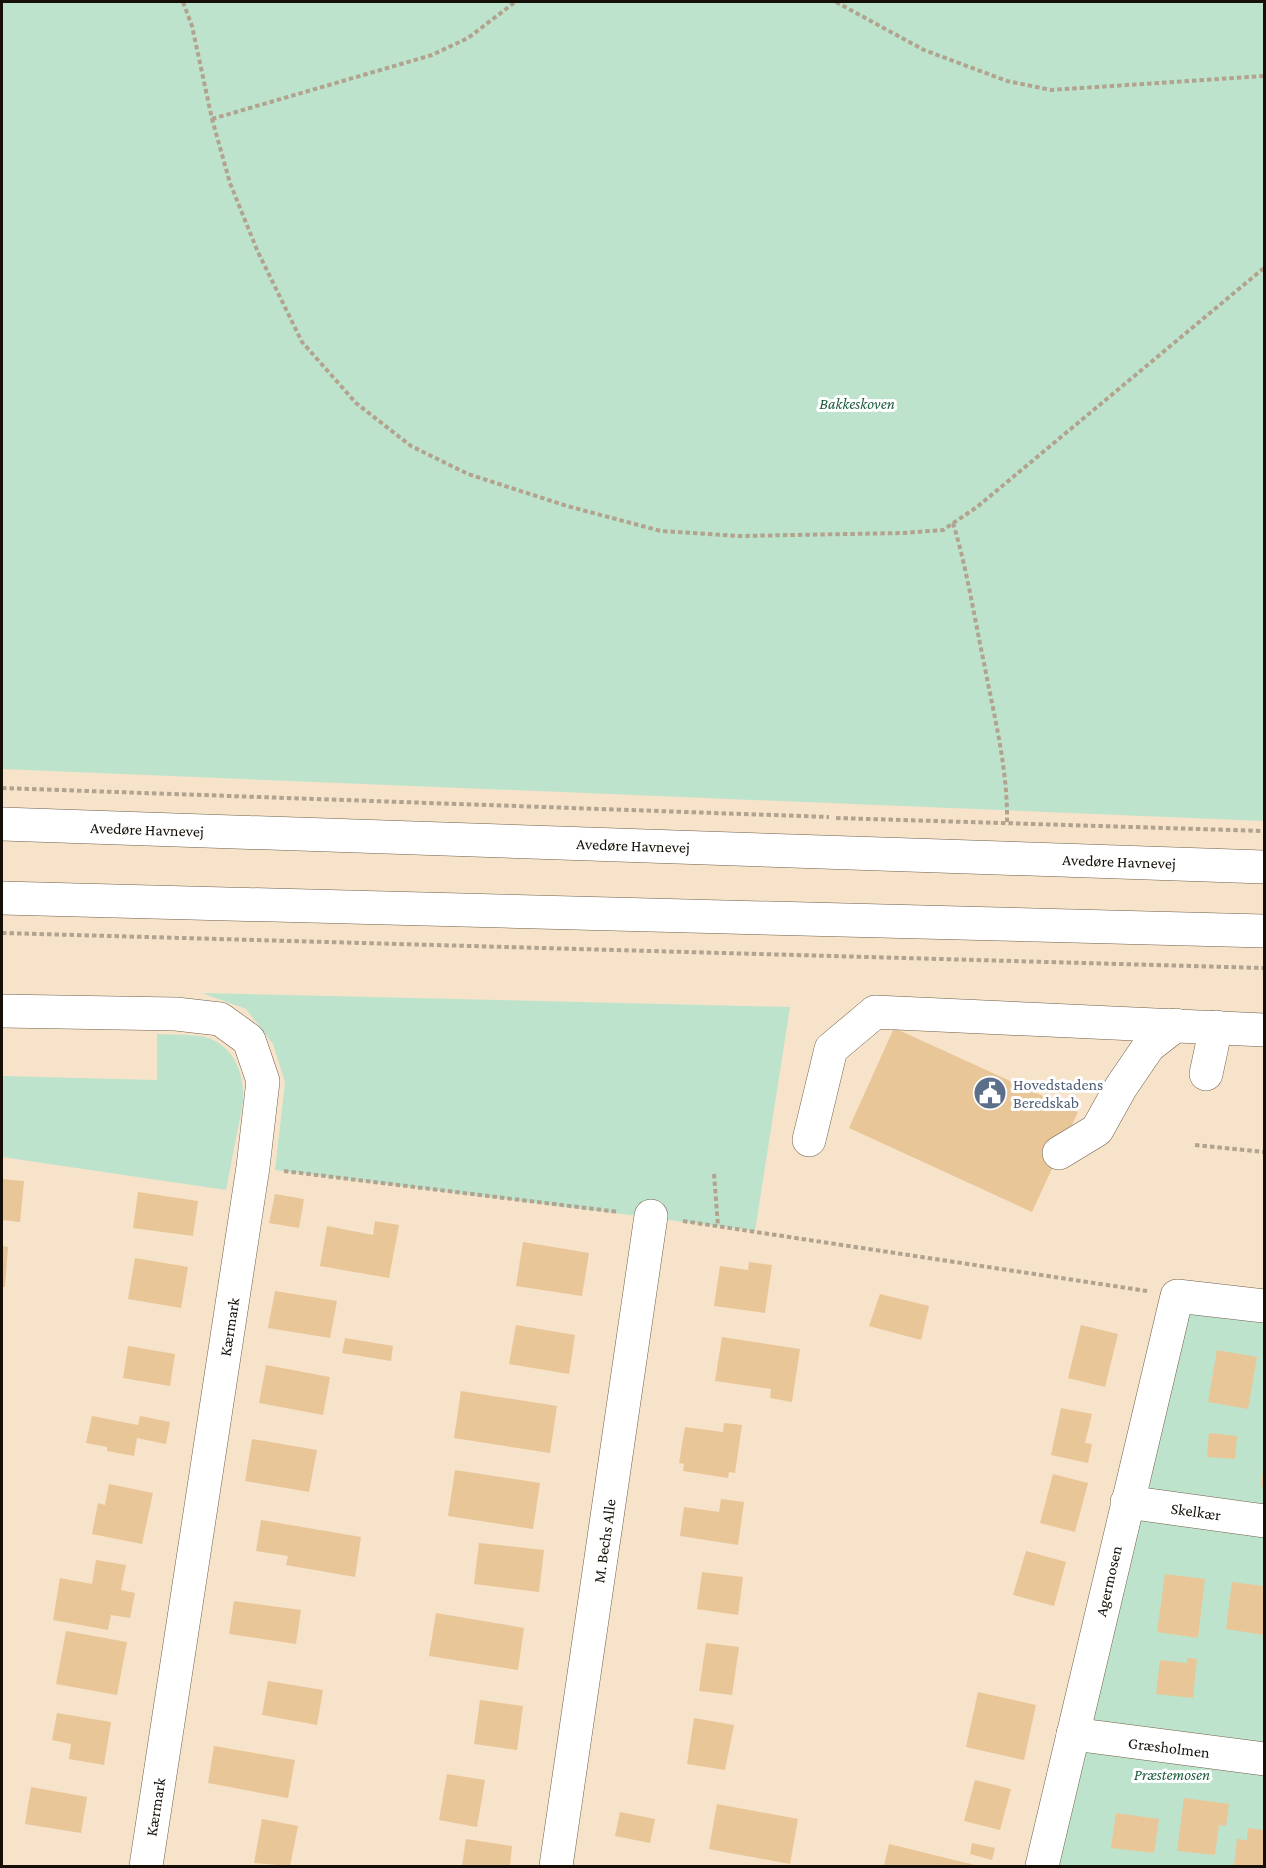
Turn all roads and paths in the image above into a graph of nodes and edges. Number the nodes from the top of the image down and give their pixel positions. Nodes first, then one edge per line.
1 (183, 2) edge
2 (515, 2) edge
3 (836, 2) edge
4 (1264, 76) edge
5 (212, 118) junction
6 (1264, 268) edge
7 (953, 523) junction
8 (2, 788) edge
9 (1007, 823) junction
10 (2, 824) edge
11 (1264, 831) edge
12 (1264, 867) edge
13 (2, 898) edge
14 (1264, 931) edge
15 (2, 933) edge
16 (1264, 968) edge
17 (2, 1011) edge
18 (1176, 1026) junction
19 (1216, 1027) junction
20 (1264, 1030) edge
21 (1206, 1074) dead end
22 (809, 1140) dead end
23 (1195, 1145) dead end
24 (1264, 1152) edge
25 (1059, 1153) dead end
26 (253, 1167) junction
27 (714, 1174) dead end
28 (651, 1216) junction
29 (718, 1226) junction
30 (1177, 1296) junction
31 (1264, 1306) edge
32 (1127, 1502) junction
33 (1264, 1521) edge
34 (1073, 1734) junction
35 (1264, 1759) edge
36 (146, 1866) edge
37 (556, 1866) edge
38 (1042, 1866) edge

1 - 5 path
2 - 5 path
3 - 4 path
5 - 7 path
6 - 7 path
7 - 9 path
8 - 9 path
9 - 11 path
10 - 12 street, Avedøre Havnevej
13 - 14 street
15 - 16 path
17 - 26 street, Kærmark
18 - 19 street
18 - 22 street
18 - 25 street
19 - 20 street
19 - 21 street
23 - 24 path
26 - 28 path
26 - 36 street, Kærmark
27 - 29 path
28 - 29 path
28 - 37 street, M. Bechs Alle
29 - 30 path
30 - 31 street
30 - 32 street, Agermosen
32 - 33 street, Skelkær
32 - 34 street, Agermosen
34 - 35 street, Græsholmen
34 - 38 street, Agermosen

